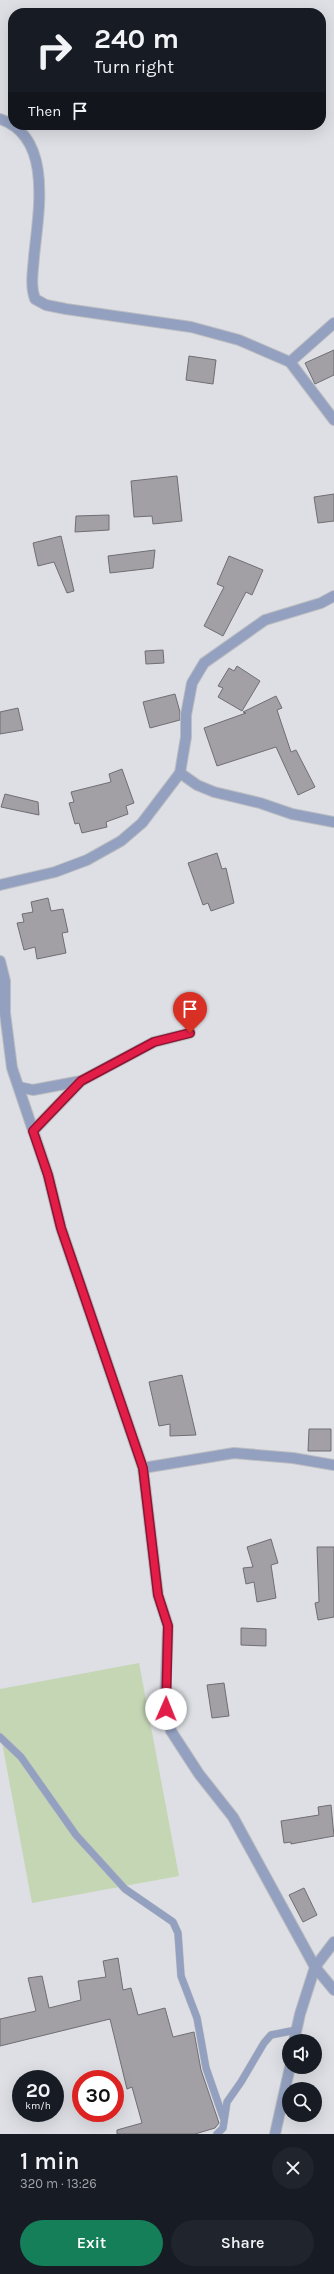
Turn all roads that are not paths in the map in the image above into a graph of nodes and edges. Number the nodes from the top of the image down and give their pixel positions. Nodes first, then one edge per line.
1 (18, 130) edge
2 (334, 323) edge
3 (290, 362) junction
4 (334, 420) edge
5 (334, 596) edge
6 (180, 773) junction
7 (334, 822) edge
8 (0, 885) edge
9 (0, 961) edge
10 (190, 1033) dead end
11 (81, 1081) junction
12 (19, 1088) junction
13 (33, 1131) junction
14 (334, 1465) edge
15 (143, 1468) junction
16 (0, 1736) edge
17 (334, 1942) edge
18 (315, 1967) junction
19 (334, 1990) edge
20 (296, 2030) junction
21 (295, 2034) edge
22 (288, 2074) edge
23 (223, 2117) junction
24 (217, 2134) edge
25 (275, 2134) edge

1 - 3 street
2 - 3 street
3 - 4 street
5 - 6 street
6 - 7 street
6 - 8 street
9 - 12 street
10 - 11 street
11 - 12 street
11 - 13 street
12 - 13 street
13 - 15 street
14 - 15 street
15 - 18 street
16 - 23 lane
17 - 18 street
18 - 19 street
18 - 20 street
20 - 21 street
20 - 23 lane
22 - 25 street
23 - 24 lane

